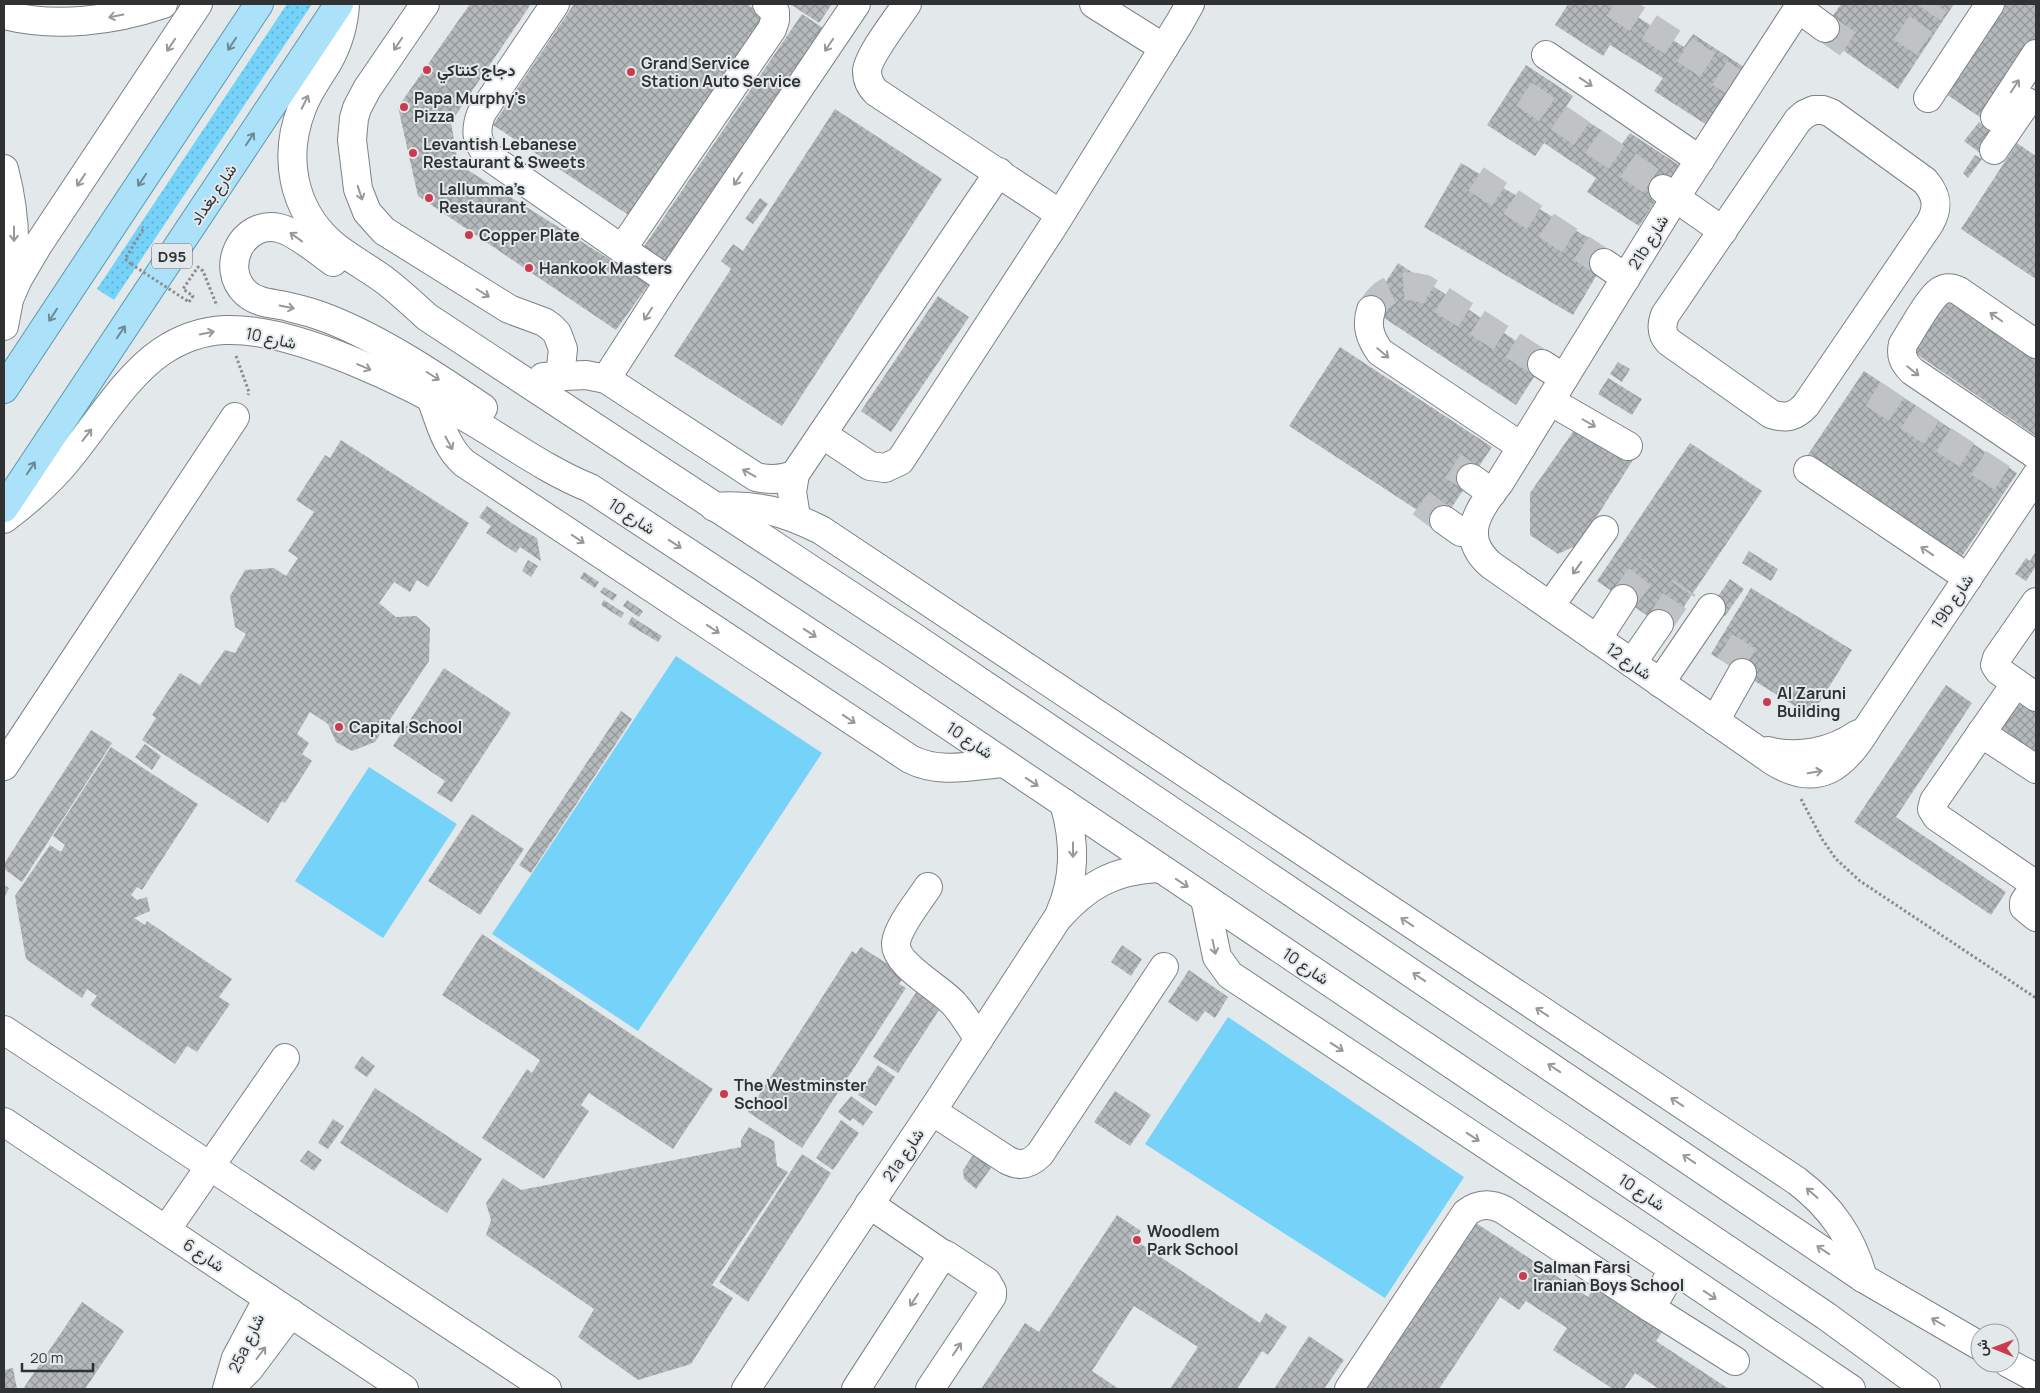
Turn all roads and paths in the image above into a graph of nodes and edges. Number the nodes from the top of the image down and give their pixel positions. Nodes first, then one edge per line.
1 (163, 4) edge
2 (198, 4) edge
3 (259, 4) edge
4 (340, 4) edge
5 (346, 4) edge
6 (426, 4) edge
7 (767, 4) edge
8 (856, 4) edge
9 (907, 4) edge
10 (1094, 4) edge
11 (1190, 4) edge
12 (1990, 4) edge
13 (548, 6) edge
14 (1799, 6) edge
15 (4, 15) edge
16 (1825, 28) tunnel mouth
17 (1164, 48) junction
18 (2036, 54) edge
19 (1546, 55) dead end
20 (2036, 88) edge
21 (1928, 98) dead end
22 (1995, 117) dead end
23 (1994, 150) dead end
24 (1700, 160) junction
25 (4, 168) edge
26 (998, 172) junction
27 (1669, 194) junction
28 (1060, 214) junction
29 (144, 228) dead end
30 (1723, 231) junction
31 (622, 249) junction
32 (198, 267) dead end
33 (669, 281) junction
34 (10, 297) junction
35 (1371, 310) tunnel mouth
36 (427, 317) junction
37 (4, 326) edge
38 (2036, 344) edge
39 (560, 376) junction
40 (519, 379) junction
41 (606, 379) junction
42 (1552, 381) junction
43 (4, 389) edge
44 (431, 398) junction
45 (235, 417) dead end
46 (822, 434) junction
47 (1628, 446) dead end
48 (1522, 447) junction
49 (2036, 455) edge
50 (1808, 470) dead end
51 (796, 474) junction
52 (1488, 484) junction
53 (2024, 484) edge
54 (590, 488) junction
55 (714, 507) junction
56 (4, 508) edge
57 (796, 517) junction
58 (4, 519) edge
59 (1444, 520) tunnel mouth
60 (1604, 530) dead end
61 (1474, 532) junction
62 (1503, 573) junction
63 (1968, 578) junction
64 (1623, 599) tunnel mouth
65 (2036, 602) edge
66 (1550, 606) junction
67 (1716, 611) dead end
68 (1659, 624) tunnel mouth
69 (1597, 639) junction
70 (1632, 663) junction
71 (1736, 669) tunnel mouth
72 (1666, 687) junction
73 (2026, 690) edge
74 (1708, 716) junction
75 (1868, 727) junction
76 (1981, 733) junction
77 (1757, 748) junction
78 (1002, 763) junction
79 (4, 766) edge
80 (1786, 769) junction
81 (2036, 769) edge
82 (1064, 803) junction
83 (1159, 868) junction
84 (2036, 885) edge
85 (928, 887) dead end
86 (1205, 899) junction
87 (2036, 917) edge
88 (1057, 919) junction
89 (1164, 968) dead end
90 (2036, 998) edge
91 (4, 1030) edge
92 (979, 1039) junction
93 (285, 1058) dead end
94 (932, 1111) junction
95 (4, 1122) edge
96 (211, 1166) junction
97 (869, 1204) junction
98 (166, 1230) junction
99 (1629, 1240) junction
100 (944, 1255) junction
101 (1673, 1270) junction
102 (1605, 1277) junction
103 (1864, 1278) junction
104 (268, 1298) junction
105 (1651, 1308) junction
106 (290, 1313) junction
107 (1970, 1340) edge
108 (1734, 1361) dead end
109 (2020, 1369) edge
110 (2036, 1378) edge
111 (538, 1387) edge
112 (400, 1388) edge
113 (228, 1389) edge
114 (746, 1389) edge
115 (856, 1389) edge
116 (930, 1389) edge
117 (1349, 1389) edge
118 (1851, 1389) edge
119 (1926, 1389) edge

1 -> 15 street
2 -> 34 street
3 -> 43 main road
56 -> 4 main road, شارع بغداد / D95
36 -> 5 street
6 -> 39 street
7 - 31 street
8 -> 33 street
9 - 26 street
10 - 17 street
11 - 17 street
12 - 21 street
13 - 31 street
14 - 16 street
14 - 24 street, 21b شارع
17 - 28 street
22 -> 18 street
19 -> 24 street
20 - 23 street
24 - 27 street, 21b شارع
25 -> 34 street
26 - 28 street
26 - 46 street
27 - 30 street
27 - 42 street, 21b شارع
28 - 46 street
29 - 32 path, bridge
30 - 30 street
31 - 33 street
33 -> 41 street
34 - 37 street
35 -> 48 street
36 - 40 street
36 -> 54 street
38 -> 49 street
39 - 40 street
39 - 41 street
40 - 55 street
51 -> 41 street
42 -> 47 street
42 - 48 street, 21b شارع
44 - 54 street, شارع 10
58 -> 44 street, شارع 10
44 -> 78 street
45 - 79 street
46 - 51 street
48 - 52 street, 21b شارع
63 -> 50 street
51 - 57 street
52 - 61 street, 21b شارع
52 - 62 street, 21b شارع
53 - 63 street, 19b شارع
54 -> 78 street, شارع 10
55 - 57 street
103 -> 55 street
103 -> 57 street
59 - 61 street
60 -> 66 street
61 - 62 street
62 - 66 street, شارع 12
63 - 75 street, 19b شارع
64 - 69 street
65 - 73 street
66 - 69 street, شارع 12
67 - 72 street
68 - 70 street
69 - 70 street, شارع 12
70 - 72 street, شارع 12
71 - 74 street
72 - 74 street, شارع 12
73 - 76 street
74 - 77 street, شارع 12
75 - 77 street, 19b شارع
80 -> 75 street, 19b شارع
76 - 81 street
76 - 84 street
77 - 80 street, 19b شارع
78 -> 82 street, شارع 10
80 - 90 path
82 - 83 street, شارع 10
82 -> 88 street, 21a شارع
83 -> 86 street, شارع 10
83 - 88 street, 21a شارع
84 - 87 street
85 - 92 street
86 -> 99 street
86 - 119 street, شارع 10
88 - 92 street, 21a شارع
89 - 94 street
91 - 96 street
92 - 94 street, 21a شارع
93 - 96 street
94 - 97 street, 21a شارع
95 - 98 street, شارع 6
96 - 98 street
96 - 111 street
97 - 100 street
97 - 114 street, 21a شارع
98 - 104 street, شارع 6
99 - 101 street
99 - 102 street
100 -> 115 street
116 -> 100 street
101 - 105 street
101 -> 118 street
102 - 105 street
102 - 117 street
107 -> 103 street
104 - 106 street, شارع 6
104 - 113 street, 25a شارع
105 - 108 street
106 - 112 street, شارع 6
113 -> 106 street, 25a شارع
109 - 110 street

